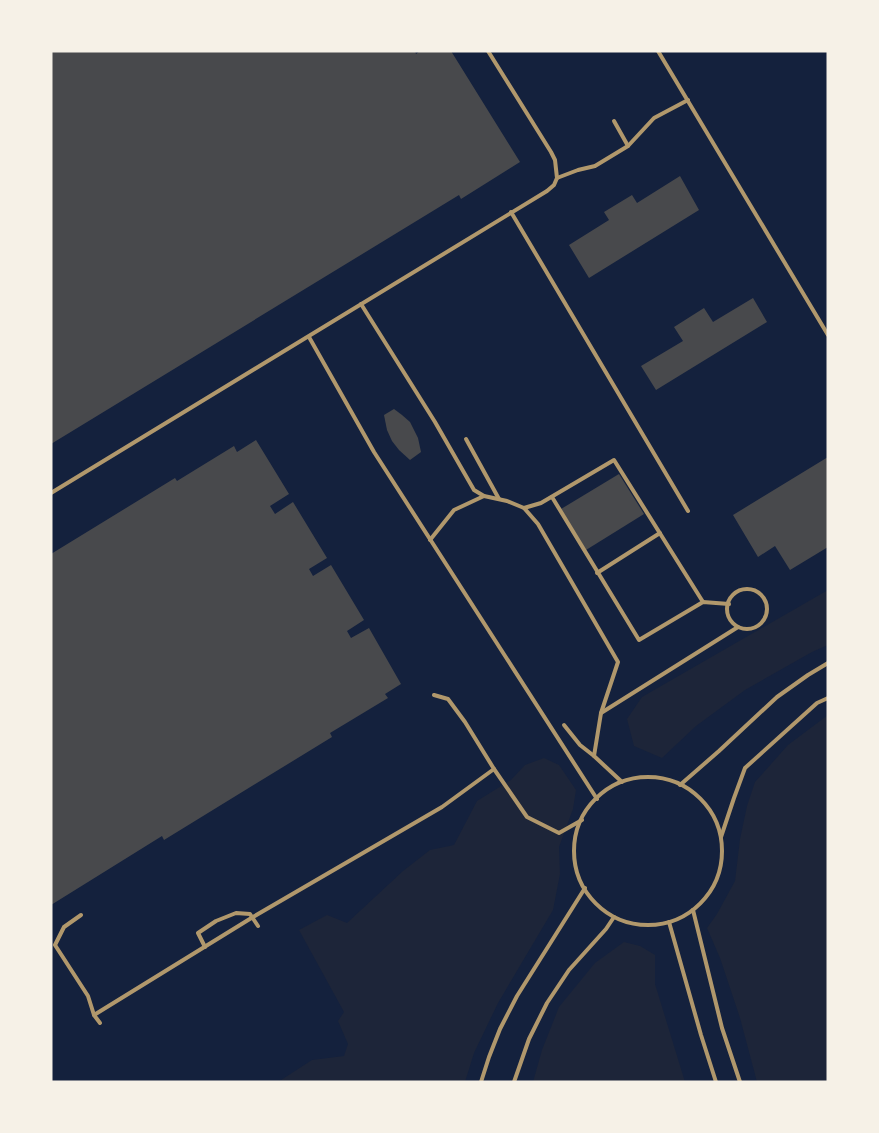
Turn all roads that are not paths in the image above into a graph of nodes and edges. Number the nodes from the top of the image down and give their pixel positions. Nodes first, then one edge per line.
1 (488, 51) edge
2 (658, 51) edge
3 (688, 100) junction
4 (614, 121) dead end
5 (628, 146) junction
6 (557, 178) junction
7 (511, 212) junction
8 (361, 304) junction
9 (828, 335) edge
10 (309, 337) junction
11 (466, 439) dead end
12 (51, 493) edge
13 (484, 496) junction
14 (552, 497) junction
15 (499, 499) junction
16 (524, 508) junction
17 (688, 511) dead end
18 (660, 533) junction
19 (430, 540) junction
20 (597, 573) junction
21 (703, 602) junction
22 (728, 604) junction
23 (738, 627) junction
24 (828, 663) edge
25 (434, 696) dead end
26 (828, 698) edge
27 (601, 713) junction
28 (564, 725) dead end
29 (594, 756) junction
30 (494, 769) junction
31 (622, 782) junction
32 (680, 784) junction
33 (596, 799) junction
34 (582, 820) junction
35 (721, 837) junction
36 (585, 888) junction
37 (693, 910) junction
38 (81, 915) dead end
39 (253, 917) junction
40 (614, 917) junction
41 (670, 922) junction
42 (258, 926) dead end
43 (204, 946) junction
44 (94, 1015) junction
45 (100, 1023) dead end
46 (481, 1082) edge
47 (514, 1082) edge
48 (716, 1082) edge
49 (740, 1082) edge

1 - 6 lane
2 - 3 lane
3 - 5 lane
3 - 9 lane
4 - 5 lane
5 - 6 lane
6 - 7 lane
7 - 8 lane
7 - 17 lane
8 - 10 lane
8 - 13 lane
10 - 12 lane
10 - 19 lane
11 - 15 lane
13 - 15 lane
13 - 19 lane
14 - 16 lane
14 - 18 lane
14 - 20 lane
15 - 16 lane
16 - 27 lane
18 - 20 lane
18 - 21 lane
19 - 33 lane
20 - 21 lane
21 - 22 lane
22 - 23 lane
22 - 23 lane
23 - 27 lane
24 - 32 lane
25 - 30 lane
26 - 35 lane
27 - 29 lane
28 - 29 lane
29 - 31 lane
30 - 34 lane
30 - 39 lane
31 - 32 lane
31 - 33 lane
32 - 35 lane
33 - 34 lane
34 - 36 lane
35 - 37 lane
36 - 40 lane
36 - 46 lane
37 - 41 lane
37 - 49 lane
38 - 44 lane
39 - 42 lane
39 - 43 lane
39 - 43 lane
40 - 41 lane
40 - 47 lane
41 - 48 lane
43 - 44 lane
44 - 45 lane

